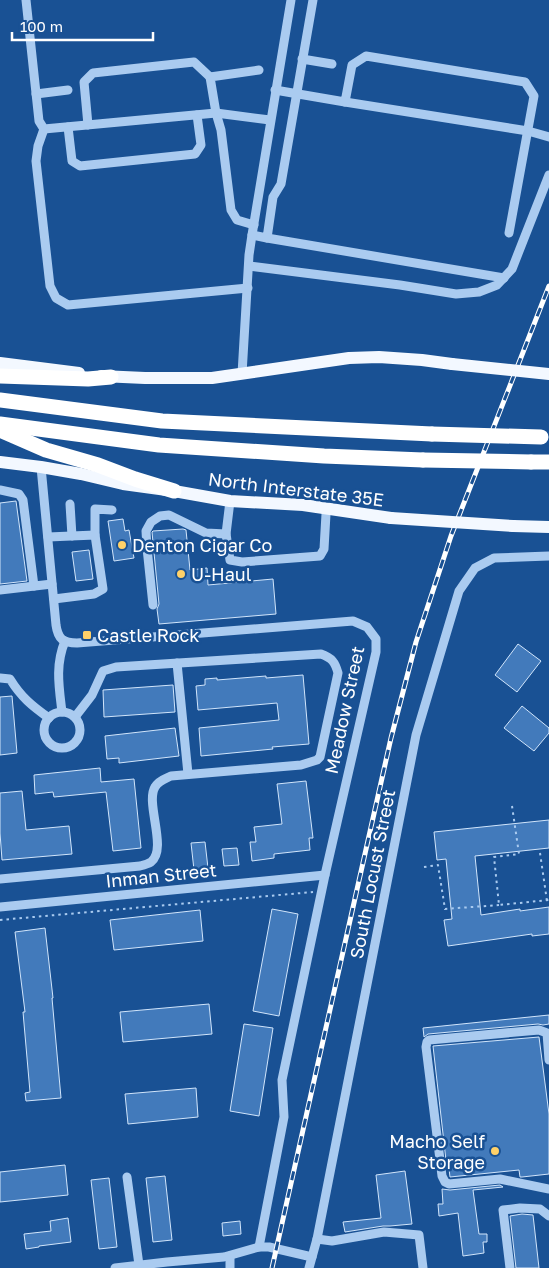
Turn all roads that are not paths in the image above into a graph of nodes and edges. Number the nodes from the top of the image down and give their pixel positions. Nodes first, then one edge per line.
1 (26, 0) edge
2 (290, 0) edge
3 (313, 0) edge
4 (302, 59) junction
5 (332, 64) dead end
6 (259, 70) dead end
7 (210, 77) junction
8 (68, 90) dead end
9 (275, 90) junction
10 (36, 94) junction
11 (296, 94) junction
12 (345, 102) junction
13 (216, 113) junction
14 (197, 115) junction
15 (270, 120) junction
16 (88, 125) junction
17 (68, 127) junction
18 (44, 129) junction
19 (528, 131) junction
20 (549, 136) edge
21 (549, 175) edge
22 (254, 225) junction
23 (510, 233) dead end
24 (252, 236) junction
25 (268, 238) junction
26 (249, 266) junction
27 (504, 278) junction
28 (248, 288) junction
29 (0, 363) edge
30 (242, 374) junction
31 (549, 374) edge
32 (0, 376) edge
33 (117, 377) junction
34 (0, 400) edge
35 (0, 424) edge
36 (0, 430) edge
37 (545, 437) edge
38 (0, 462) edge
39 (549, 462) edge
40 (41, 467) junction
41 (0, 490) edge
42 (174, 491) junction
43 (230, 501) junction
44 (70, 504) dead end
45 (328, 508) junction
46 (112, 510) dead end
47 (549, 527) edge
48 (226, 534) junction
49 (95, 535) junction
50 (72, 536) junction
51 (48, 537) junction
52 (549, 556) edge
53 (52, 584) junction
54 (34, 586) junction
55 (0, 590) edge
56 (54, 599) junction
57 (153, 605) dead end
58 (65, 641) junction
59 (177, 663) junction
60 (0, 678) edge
61 (62, 712) junction
62 (75, 717) junction
63 (49, 718) junction
64 (188, 774) junction
65 (325, 876) junction
66 (0, 879) edge
67 (0, 907) edge
68 (549, 1060) edge
69 (127, 1176) dead end
70 (549, 1189) edge
71 (549, 1216) edge
72 (317, 1239) junction
73 (259, 1247) junction
74 (230, 1256) junction
75 (312, 1257) junction
76 (139, 1265) junction
77 (159, 1265) edge
78 (115, 1268) edge
79 (230, 1268) edge
80 (309, 1268) edge
81 (423, 1268) edge
82 (510, 1268) edge

1 - 10 street
2 - 9 street
3 - 4 street
4 - 5 street
4 - 11 street
6 - 7 street
7 - 13 street
7 - 16 street
8 - 10 street
9 - 11 street
9 - 15 street
10 - 18 street
11 - 12 street
11 - 25 street
12 - 19 street
12 - 19 street
13 - 14 street
13 - 15 street
13 - 22 street
14 - 16 street
14 - 17 street
15 - 22 street
16 - 17 street
17 - 18 street
18 - 28 street
19 - 20 street
19 - 23 street
21 - 27 street
22 - 24 street
24 - 25 street
24 - 26 street
25 - 27 street
26 - 27 street
26 - 28 street
28 - 30 street
29 - 33 main road
30 - 31 main road, bridge
30 - 33 main road
32 - 33 highway
34 - 37 highway, bridge
35 - 39 highway, bridge
36 - 42 highway
38 - 40 main road, North Interstate 35E
40 - 42 main road, North Interstate 35E
40 - 51 street
41 - 54 street
42 - 43 main road, North Interstate 35E
43 - 45 main road, North Interstate 35E
43 - 48 street
44 - 50 street
45 - 47 main road, North Interstate 35E, bridge
45 - 48 street
46 - 49 street
48 - 57 street
49 - 50 street
49 - 56 street
50 - 51 street
51 - 53 street
52 - 72 street, South Locust Street
53 - 54 street
53 - 56 street
54 - 55 street
56 - 58 street
58 - 61 street
58 - 65 street, Meadow Street
59 - 62 street
59 - 64 street
59 - 64 street
60 - 63 street
61 - 62 street
61 - 63 street
62 - 63 street
64 - 66 street
65 - 67 street, Inman Street
65 - 73 street, Meadow Street
68 - 70 street
69 - 76 street
71 - 82 street
72 - 75 street, South Locust Street
72 - 81 street
73 - 74 street
73 - 75 street
74 - 77 street
74 - 79 street
75 - 80 street, South Locust Street
76 - 77 street
76 - 78 street

